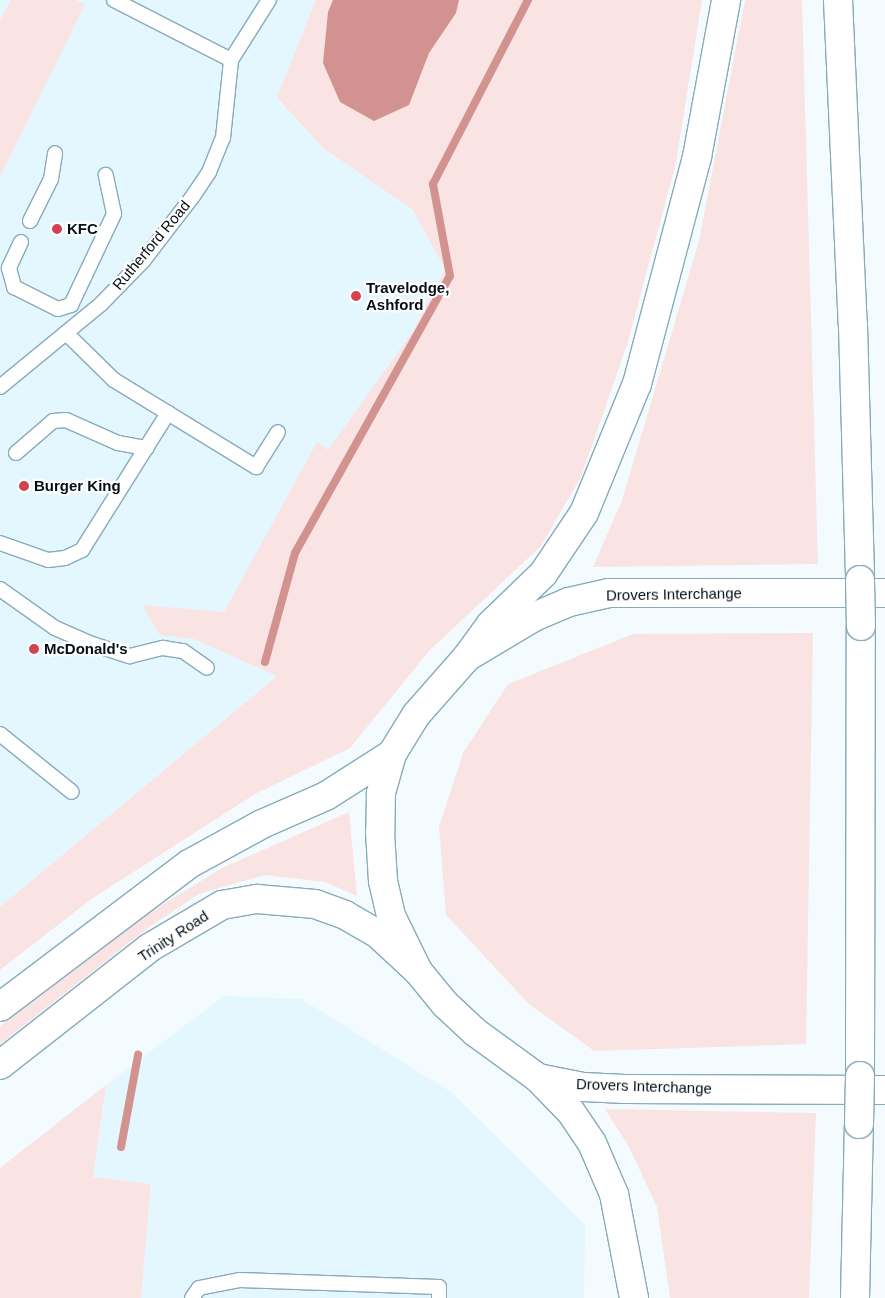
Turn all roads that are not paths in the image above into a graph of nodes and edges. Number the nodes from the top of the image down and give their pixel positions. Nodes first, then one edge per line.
1 (114, 0) edge
2 (269, 0) edge
3 (726, 0) edge
4 (838, 0) edge
5 (231, 60) junction
6 (55, 153) dead end
7 (106, 175) dead end
8 (30, 222) dead end
9 (21, 242) dead end
10 (67, 334) junction
11 (0, 387) edge
12 (168, 413) junction
13 (278, 432) dead end
14 (147, 448) junction
15 (16, 453) dead end
16 (0, 543) edge
17 (0, 588) edge
18 (885, 593) edge
19 (467, 657) junction
20 (207, 668) dead end
21 (0, 734) edge
22 (392, 754) junction
23 (72, 792) dead end
24 (418, 971) junction
25 (0, 1007) edge
26 (0, 1065) edge
27 (538, 1078) junction
28 (885, 1090) edge
29 (192, 1298) edge
30 (439, 1298) edge
31 (634, 1298) edge
32 (855, 1298) edge

1 - 5 lane
2 - 5 lane
3 - 19 main road
4 - 32 main road, bridge
5 - 10 lane, Rutherford Road
6 - 8 lane
7 - 9 lane
10 - 11 lane, Rutherford Road
10 - 12 lane
12 - 13 lane
12 - 14 lane
14 - 15 lane
14 - 16 lane
17 - 20 lane
18 - 19 main road, Drovers Interchange
19 - 22 main road, Drovers Interchange
21 - 23 lane
22 - 24 main road, Drovers Interchange
22 - 25 main road
24 - 26 main road, Trinity Road
24 - 27 main road, Drovers Interchange
27 - 28 main road, Drovers Interchange
27 - 31 main road
29 - 30 lane

